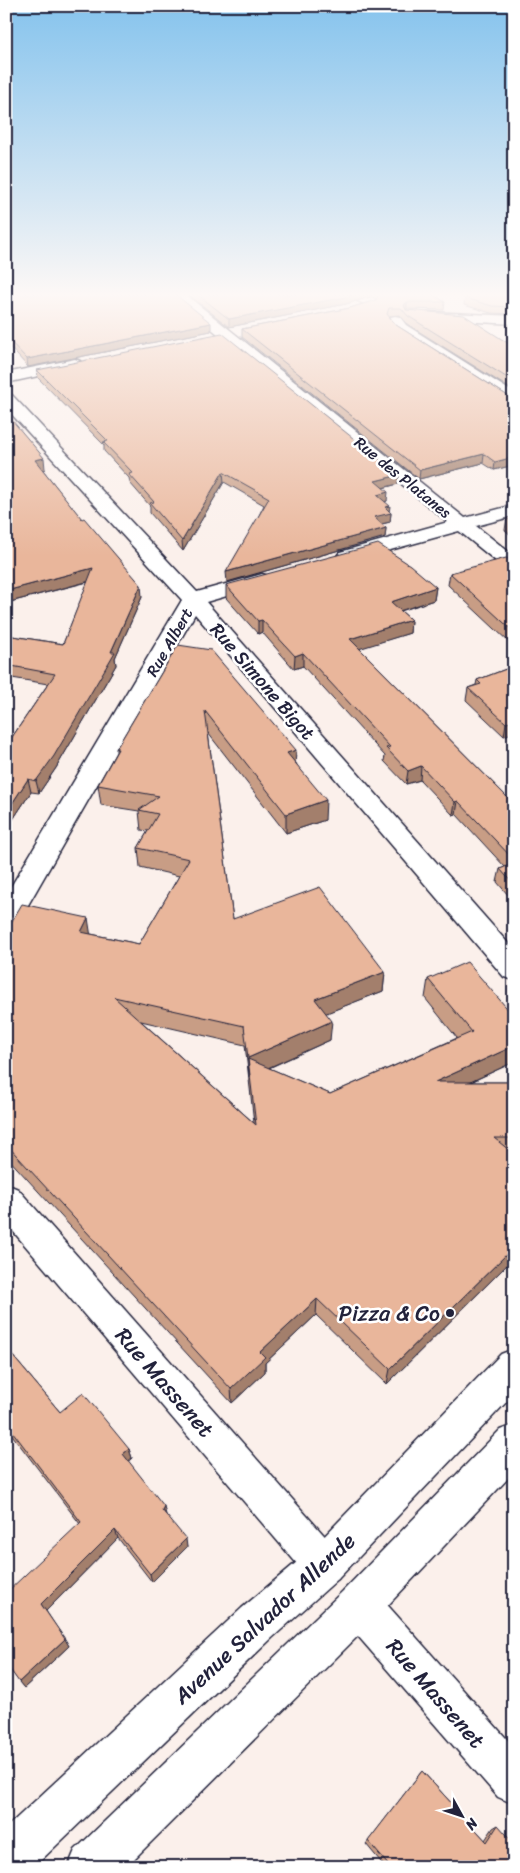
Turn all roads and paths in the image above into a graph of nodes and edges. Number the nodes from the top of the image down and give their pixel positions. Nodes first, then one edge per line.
1 (285, 381) edge
2 (485, 381) edge
3 (6, 398) edge
4 (514, 400) edge
5 (514, 510) edge
6 (462, 524) junction
7 (329, 561) edge
8 (514, 566) edge
9 (281, 575) edge
10 (193, 599) junction
11 (6, 919) edge
12 (514, 969) edge
13 (6, 1199) edge
14 (514, 1367) edge
15 (514, 1444) edge
16 (324, 1565) junction
17 (359, 1605) junction
18 (514, 1781) edge
19 (6, 1861) edge
20 (92, 1867) edge

1 - 6 street, Rue des Platanes
2 - 4 street
3 - 10 street, Rue Simone Bigot
5 - 6 street
6 - 7 street
6 - 8 street, Rue des Platanes
9 - 10 street, Rue Albert
10 - 11 street, Rue Albert
10 - 12 street, Rue Simone Bigot
13 - 16 street, Rue Massenet
14 - 16 street, Avenue Salvador Allende
15 - 17 street
16 - 19 street, Avenue Salvador Allende
17 - 18 street, Rue Massenet
17 - 20 street

